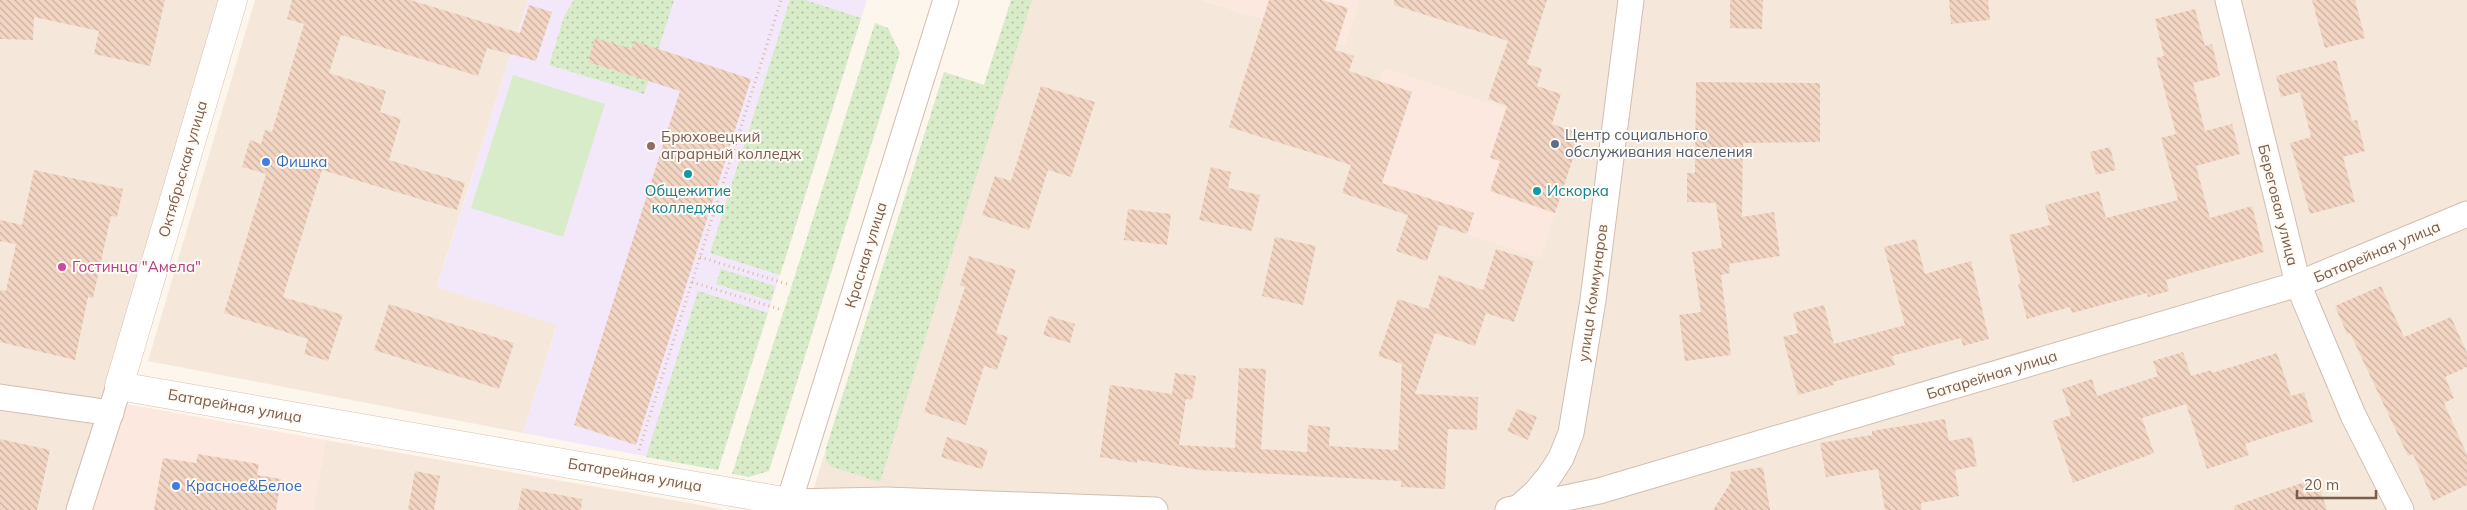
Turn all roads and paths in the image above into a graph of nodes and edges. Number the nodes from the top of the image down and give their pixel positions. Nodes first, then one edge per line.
1 (233, 0) edge
2 (781, 0) edge
3 (946, 0) edge
4 (1631, 0) edge
5 (2228, 0) edge
6 (2467, 214) edge
7 (700, 257) junction
8 (692, 282) junction
9 (787, 284) dead end
10 (2298, 284) junction
11 (779, 309) dead end
12 (119, 386) junction
13 (0, 396) edge
14 (111, 413) junction
15 (639, 452) dead end
16 (1599, 501) edge
17 (788, 506) edge
18 (1513, 509) edge
19 (79, 510) edge
20 (1155, 510) edge
21 (2401, 510) edge

1 - 12 street, Октябрьская улица
2 - 7 path
3 - 17 street, Красная улица
4 - 18 street, улица Коммунаров
5 - 10 street, Береговая улица
6 - 10 street, Батарейная улица
7 - 8 path
7 - 9 path
8 - 11 path
8 - 15 path
10 - 16 street, Батарейная улица
10 - 21 street, Береговая улица
12 - 14 street, Октябрьская улица
12 - 17 street, Батарейная улица
13 - 14 street
14 - 19 street, Октябрьская улица
16 - 18 street, Батарейная улица
17 - 20 street, Батарейная улица

